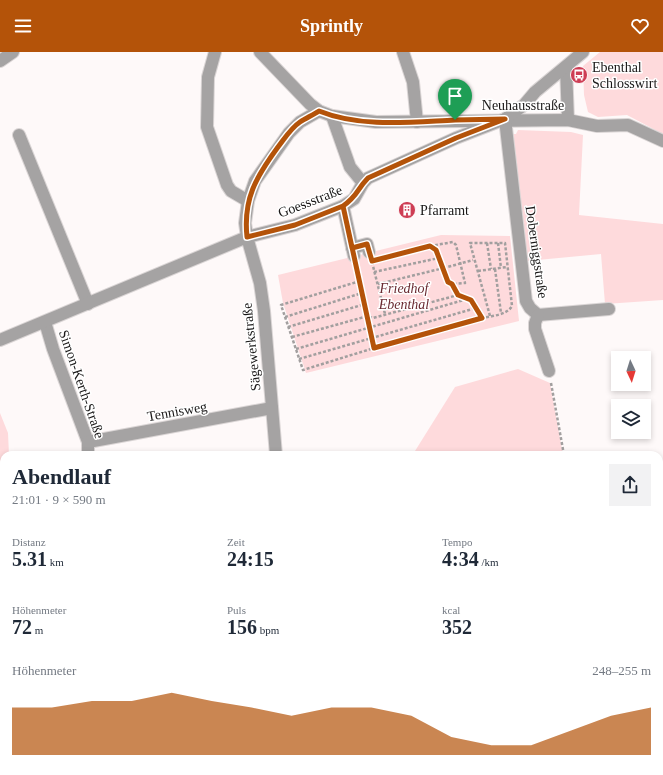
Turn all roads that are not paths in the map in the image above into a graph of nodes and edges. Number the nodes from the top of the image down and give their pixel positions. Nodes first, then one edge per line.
1 (13, 52) edge
2 (214, 52) edge
3 (260, 52) edge
4 (402, 52) edge
5 (583, 52) edge
6 (0, 61) edge
7 (566, 67) junction
8 (319, 111) junction
9 (332, 116) junction
10 (505, 119) junction
11 (568, 120) junction
12 (417, 122) junction
13 (19, 135) dead end
14 (663, 141) edge
15 (363, 183) junction
16 (248, 200) junction
17 (343, 206) junction
18 (247, 237) junction
19 (370, 256) road end
20 (88, 304) junction
21 (609, 310) dead end
22 (538, 315) junction
23 (45, 322) junction
24 (0, 340) edge
25 (549, 372) road end
26 (272, 408) junction
27 (88, 442) junction
28 (88, 451) edge
29 (276, 451) edge

1 - 6 street
2 - 16 street
3 - 8 street, Neuhausstraße
4 - 12 street
5 - 7 street
7 - 10 street
7 - 11 street
8 - 9 street, Neuhausstraße
8 - 16 street
9 - 12 street, Neuhausstraße
9 - 15 street
10 - 11 street, Neuhausstraße
10 - 12 street, Neuhausstraße
10 - 15 street, Goessstraße
10 - 22 street, Doberniggstraße
11 - 14 street, Neuhausstraße
13 - 20 street
15 - 17 street, Goessstraße
16 - 18 street
17 - 18 street, Goessstraße
17 - 19 street
18 - 20 street, Goessstraße
18 - 26 street, Sägewerkstraße
20 - 23 street, Goessstraße
21 - 22 street
22 - 25 street, Doberniggstraße
23 - 24 street, Goessstraße
23 - 27 street, Simon-Kerth-Straße
26 - 27 street, Tennisweg
26 - 29 street, Sägewerkstraße
27 - 28 street, Simon-Kerth-Straße

